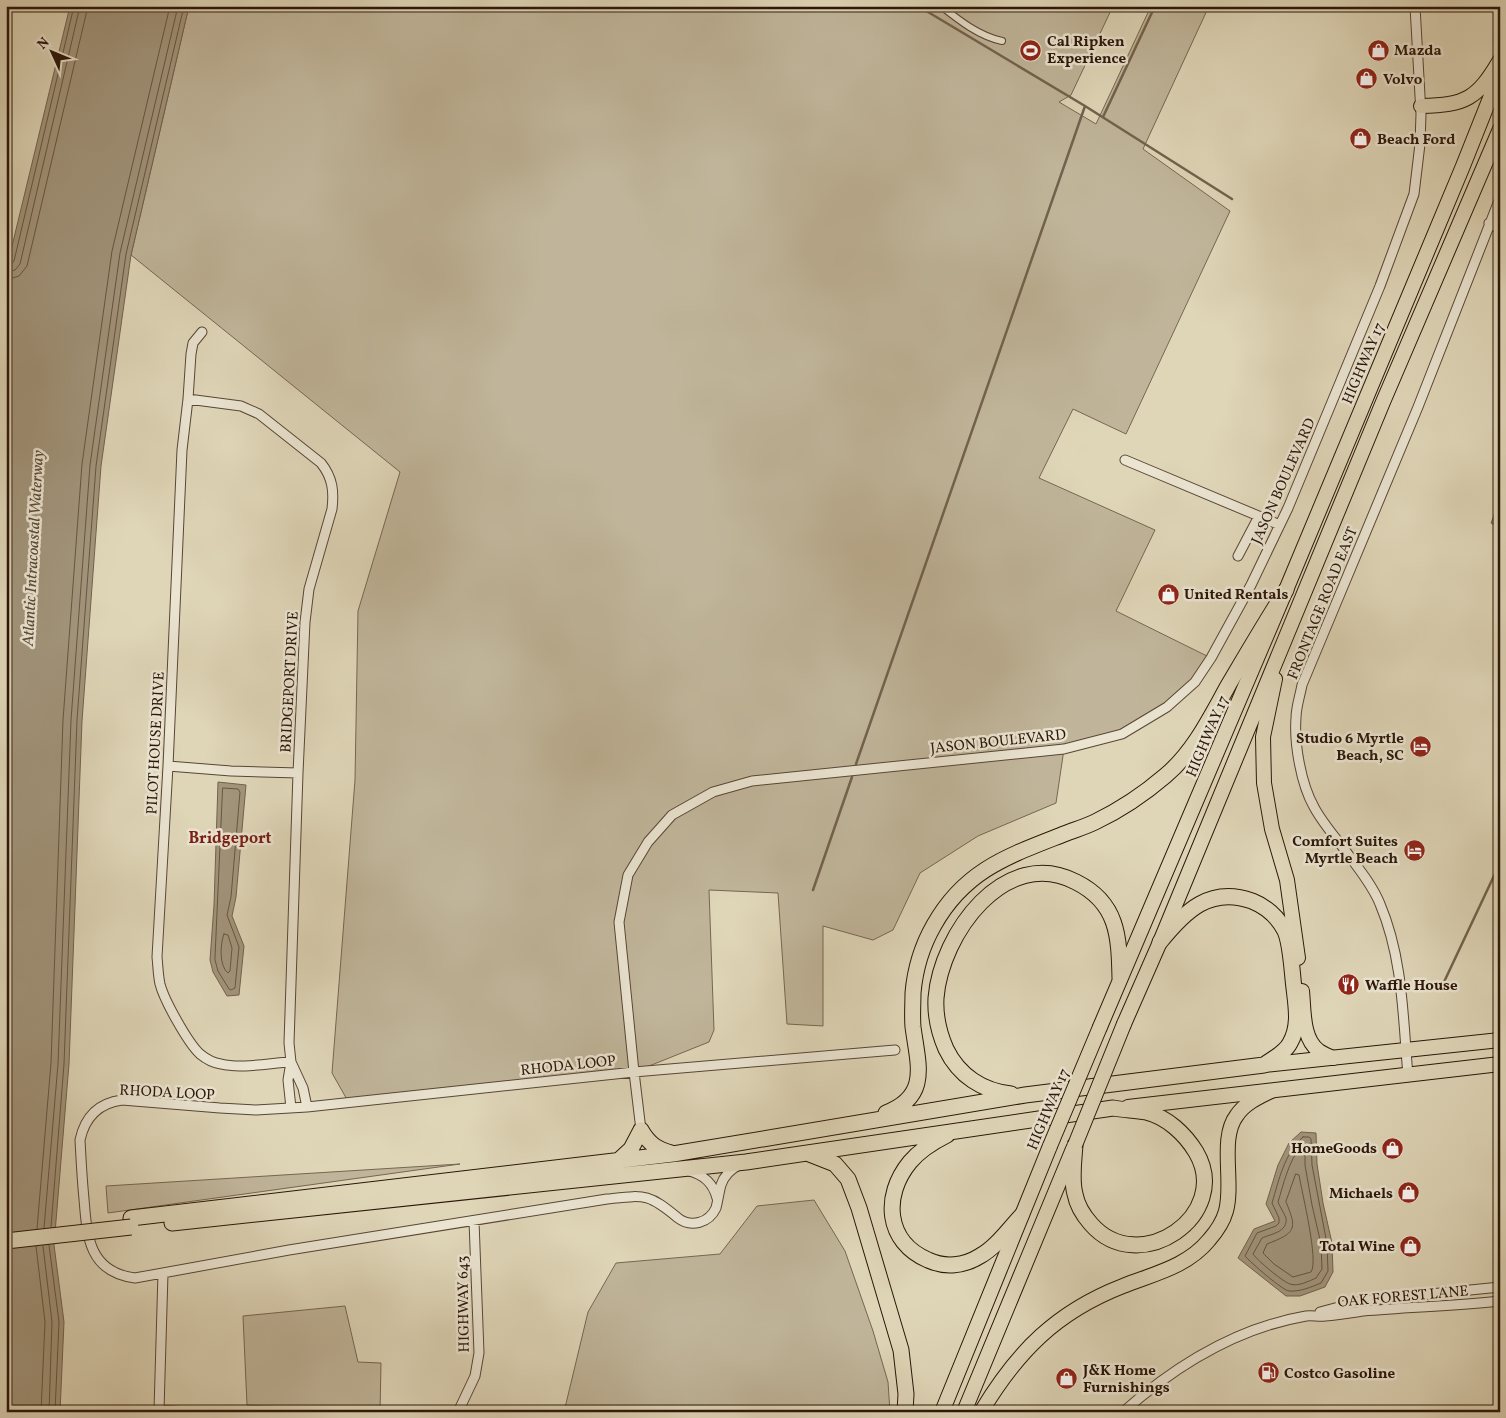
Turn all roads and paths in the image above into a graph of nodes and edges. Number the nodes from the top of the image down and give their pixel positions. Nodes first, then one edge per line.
1 (941, 6) edge
2 (1415, 6) edge
3 (1002, 42) dead end
4 (1500, 60) edge
5 (1500, 73) edge
6 (1421, 106) junction
7 (1500, 129) edge
8 (1500, 198) edge
9 (1490, 223) junction
10 (1500, 229) edge
11 (202, 332) dead end
12 (188, 399) junction
13 (1125, 460) dead end
14 (1258, 516) junction
15 (1280, 525) junction
16 (1238, 556) dead end
17 (1286, 590) junction
18 (1281, 646) junction
19 (168, 766) junction
20 (298, 773) junction
21 (1160, 942) junction
22 (1120, 978) junction
23 (1500, 1040) edge
24 (895, 1050) dead end
25 (1406, 1050) junction
26 (1333, 1058) junction
27 (1500, 1059) edge
28 (291, 1062) junction
29 (1500, 1064) edge
30 (1264, 1065) junction
31 (1469, 1068) junction
32 (634, 1072) junction
33 (1408, 1076) junction
34 (1271, 1091) junction
35 (1025, 1095) junction
36 (307, 1107) junction
37 (291, 1108) junction
38 (1112, 1108) junction
39 (868, 1120) junction
40 (641, 1130) junction
41 (957, 1130) junction
42 (1075, 1145) junction
43 (806, 1152) junction
44 (673, 1154) junction
45 (618, 1161) junction
46 (746, 1162) junction
47 (682, 1169) junction
48 (718, 1201) junction
49 (1020, 1216) junction
50 (474, 1221) junction
51 (131, 1222) junction
52 (6, 1231) edge
53 (6, 1241) edge
54 (163, 1273) junction
55 (1500, 1287) edge
56 (1500, 1300) edge
57 (1308, 1316) junction
58 (188, 1412) edge
59 (458, 1412) edge
60 (905, 1412) edge
61 (942, 1412) edge
62 (964, 1412) edge
63 (981, 1412) edge
64 (1123, 1412) edge

1 - 3 street
2 - 6 street, JASON BOULEVARD
4 - 6 main road
5 - 17 main road, HIGHWAY 17
6 - 15 street, JASON BOULEVARD
7 - 18 main road
8 - 9 street, FRONTAGE ROAD EAST
9 - 10 street
9 - 25 street, FRONTAGE ROAD EAST
11 - 12 street, PILOT HOUSE DRIVE
12 - 19 street, PILOT HOUSE DRIVE
12 - 20 street, BRIDGEPORT DRIVE
13 - 14 street
14 - 15 street
14 - 16 street
15 - 32 street, JASON BOULEVARD
17 - 22 main road, HIGHWAY 17
17 - 39 highway
18 - 21 main road
18 - 26 main road
19 - 20 street
19 - 28 street, PILOT HOUSE DRIVE
20 - 28 street, BRIDGEPORT DRIVE
21 - 30 highway
21 - 42 main road, bridge
22 - 35 highway
22 - 49 main road, HIGHWAY 17, bridge
23 - 25 main road
24 - 32 street, RHODA LOOP
25 - 26 main road
25 - 33 street, FRONTAGE ROAD EAST
26 - 30 main road
27 - 31 main road
28 - 36 street, BRIDGEPORT DRIVE
28 - 37 street, BRIDGEPORT DRIVE
29 - 31 main road
30 - 35 highway
31 - 33 main road
32 - 36 street, RHODA LOOP
32 - 40 street, JASON BOULEVARD
33 - 34 main road
34 - 38 main road
34 - 63 main road
35 - 39 highway
36 - 37 street, RHODA LOOP
37 - 54 street, RHODA LOOP
38 - 41 highway
38 - 42 highway
39 - 44 highway
40 - 44 highway
40 - 45 highway
41 - 43 highway
41 - 49 highway
42 - 62 main road
43 - 46 highway
43 - 60 highway
44 - 45 highway
45 - 51 highway
46 - 47 highway
46 - 48 street
47 - 48 street
47 - 51 highway
48 - 50 street, RHODA LOOP
49 - 61 main road, HIGHWAY 17
50 - 54 street, RHODA LOOP
50 - 59 street, HIGHWAY 643
51 - 52 highway
51 - 53 highway, bridge
54 - 58 street
55 - 57 street, OAK FOREST LANE
56 - 57 street, OAK FOREST LANE
57 - 64 street, OAK FOREST LANE

